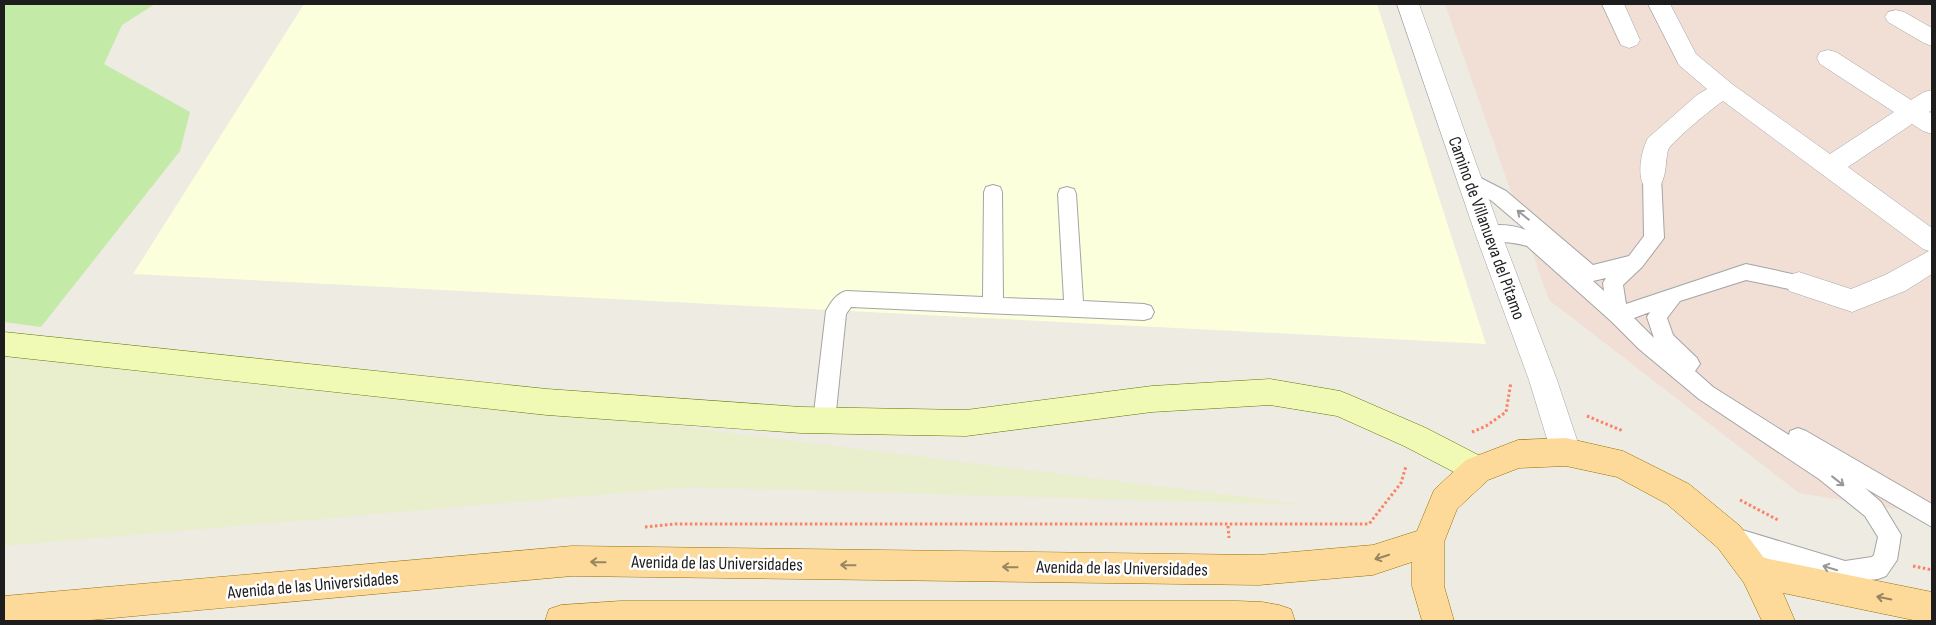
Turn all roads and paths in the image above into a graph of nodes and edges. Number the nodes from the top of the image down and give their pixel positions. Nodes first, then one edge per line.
1 (1408, 4) edge
2 (1612, 4) edge
3 (1659, 4) edge
4 (1896, 16) dead end
5 (1932, 38) edge
6 (1629, 40) dead end
7 (1828, 58) dead end
8 (1724, 90) junction
9 (1932, 98) edge
10 (1912, 112) junction
11 (1932, 125) edge
12 (1830, 167) junction
13 (1652, 178) joint
14 (1469, 179) junction
15 (993, 192) dead end
16 (1067, 194) dead end
17 (1488, 233) junction
18 (1932, 242) edge
19 (1932, 261) edge
20 (1634, 262) junction
21 (1799, 283) joint
22 (1672, 295) junction
23 (993, 305) junction
24 (1074, 309) junction
25 (1144, 312) dead end
26 (1618, 315) junction
27 (4, 344) edge
28 (1543, 380) junction
29 (1585, 415) dead end
30 (824, 421) junction
31 (1466, 434) dead end
32 (1630, 434) dead end
33 (1416, 437) junction
34 (1566, 452) junction
35 (1477, 470) junction
36 (1735, 498) dead end
37 (1932, 516) edge
38 (1785, 524) dead end
39 (636, 528) dead end
40 (1728, 537) junction
41 (1428, 542) junction
42 (1885, 560) junction
43 (1932, 570) edge
44 (1755, 572) junction
45 (1932, 608) edge
46 (4, 612) edge
47 (561, 621) edge
48 (1279, 621) edge
49 (1438, 621) edge
50 (1779, 621) edge

1 - 14 street, Camino de Villanueva del Pítamo
2 - 6 street
3 - 8 street
4 - 5 street
7 - 10 street
8 - 12 street
8 - 13 street
9 - 10 street
10 - 11 street
10 - 12 street
12 - 18 street
13 - 20 lane
14 - 17 street, Camino de Villanueva del Pítamo
20 -> 14 lane
15 - 23 lane
16 - 24 lane
17 - 26 lane
17 - 28 street, Camino de Villanueva del Pítamo
19 - 21 street
20 - 26 lane
21 - 22 lane
22 - 26 lane
22 - 37 lane
23 - 24 lane
23 - 30 lane
24 - 25 lane
26 -> 42 lane
27 - 30 street
28 - 31 path
28 - 34 street, Camino de Villanueva del Pítamo
29 - 32 path
30 - 33 street
33 - 35 street
33 - 39 path
34 - 35 main road
34 - 40 main road
35 - 41 main road
36 - 38 path
42 -> 40 lane
40 - 44 main road
41 -> 46 main road, Avenida de las Universidades
41 - 49 main road
42 - 43 path
45 -> 44 main road
44 - 50 main road
47 - 48 main road

